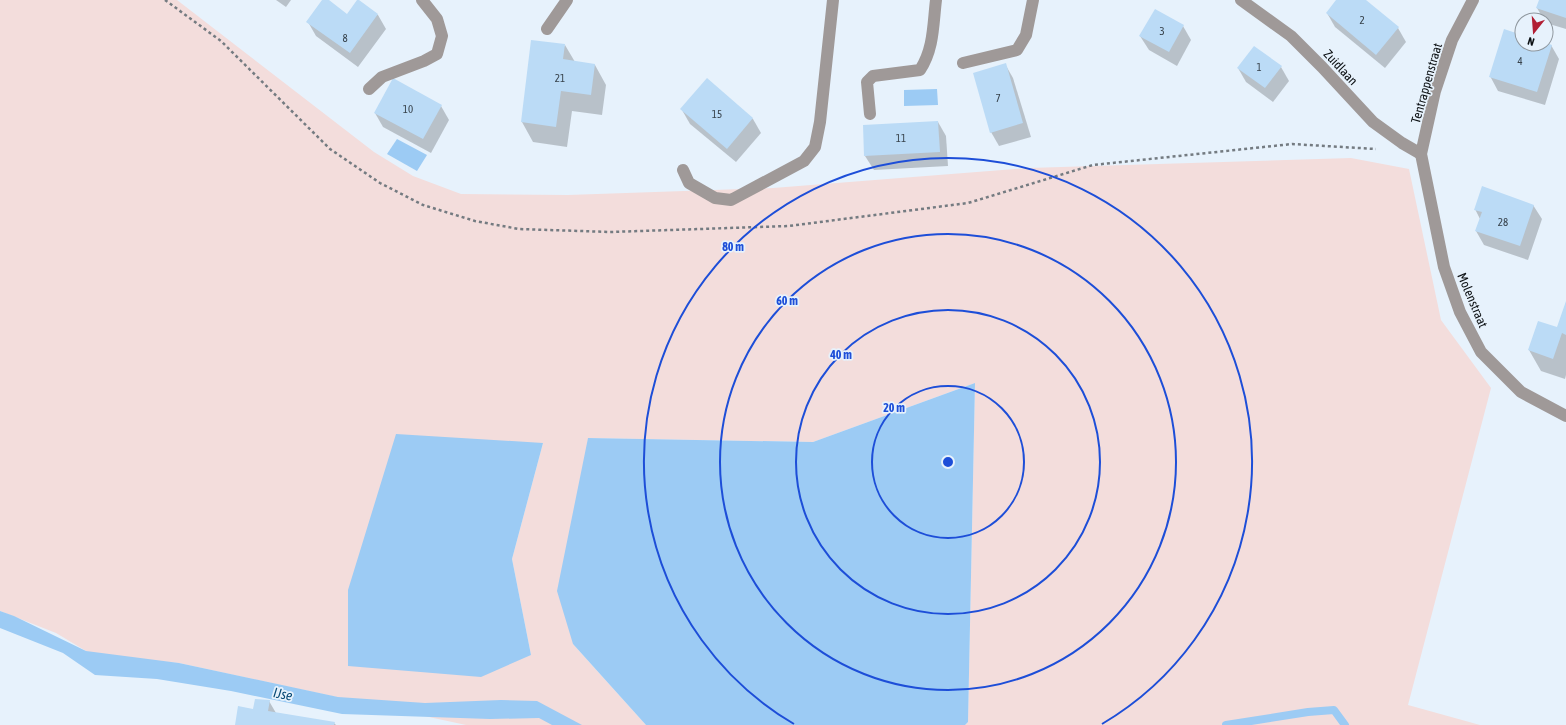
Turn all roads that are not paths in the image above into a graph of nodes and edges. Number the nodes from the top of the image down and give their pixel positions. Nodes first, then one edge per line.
1 (422, 0) edge
2 (567, 0) edge
3 (833, 0) edge
4 (936, 0) edge
5 (1033, 0) edge
6 (1241, 0) edge
7 (1473, 0) edge
8 (547, 29) dead end
9 (963, 63) dead end
10 (369, 89) dead end
11 (870, 114) dead end
12 (1421, 154) junction
13 (683, 170) dead end
14 (1566, 416) edge

1 - 10 street
2 - 8 street
3 - 13 street
4 - 11 street
5 - 9 street
6 - 12 street, Zuidlaan
7 - 12 street, Tentrappenstraat
12 - 14 street, Molenstraat

